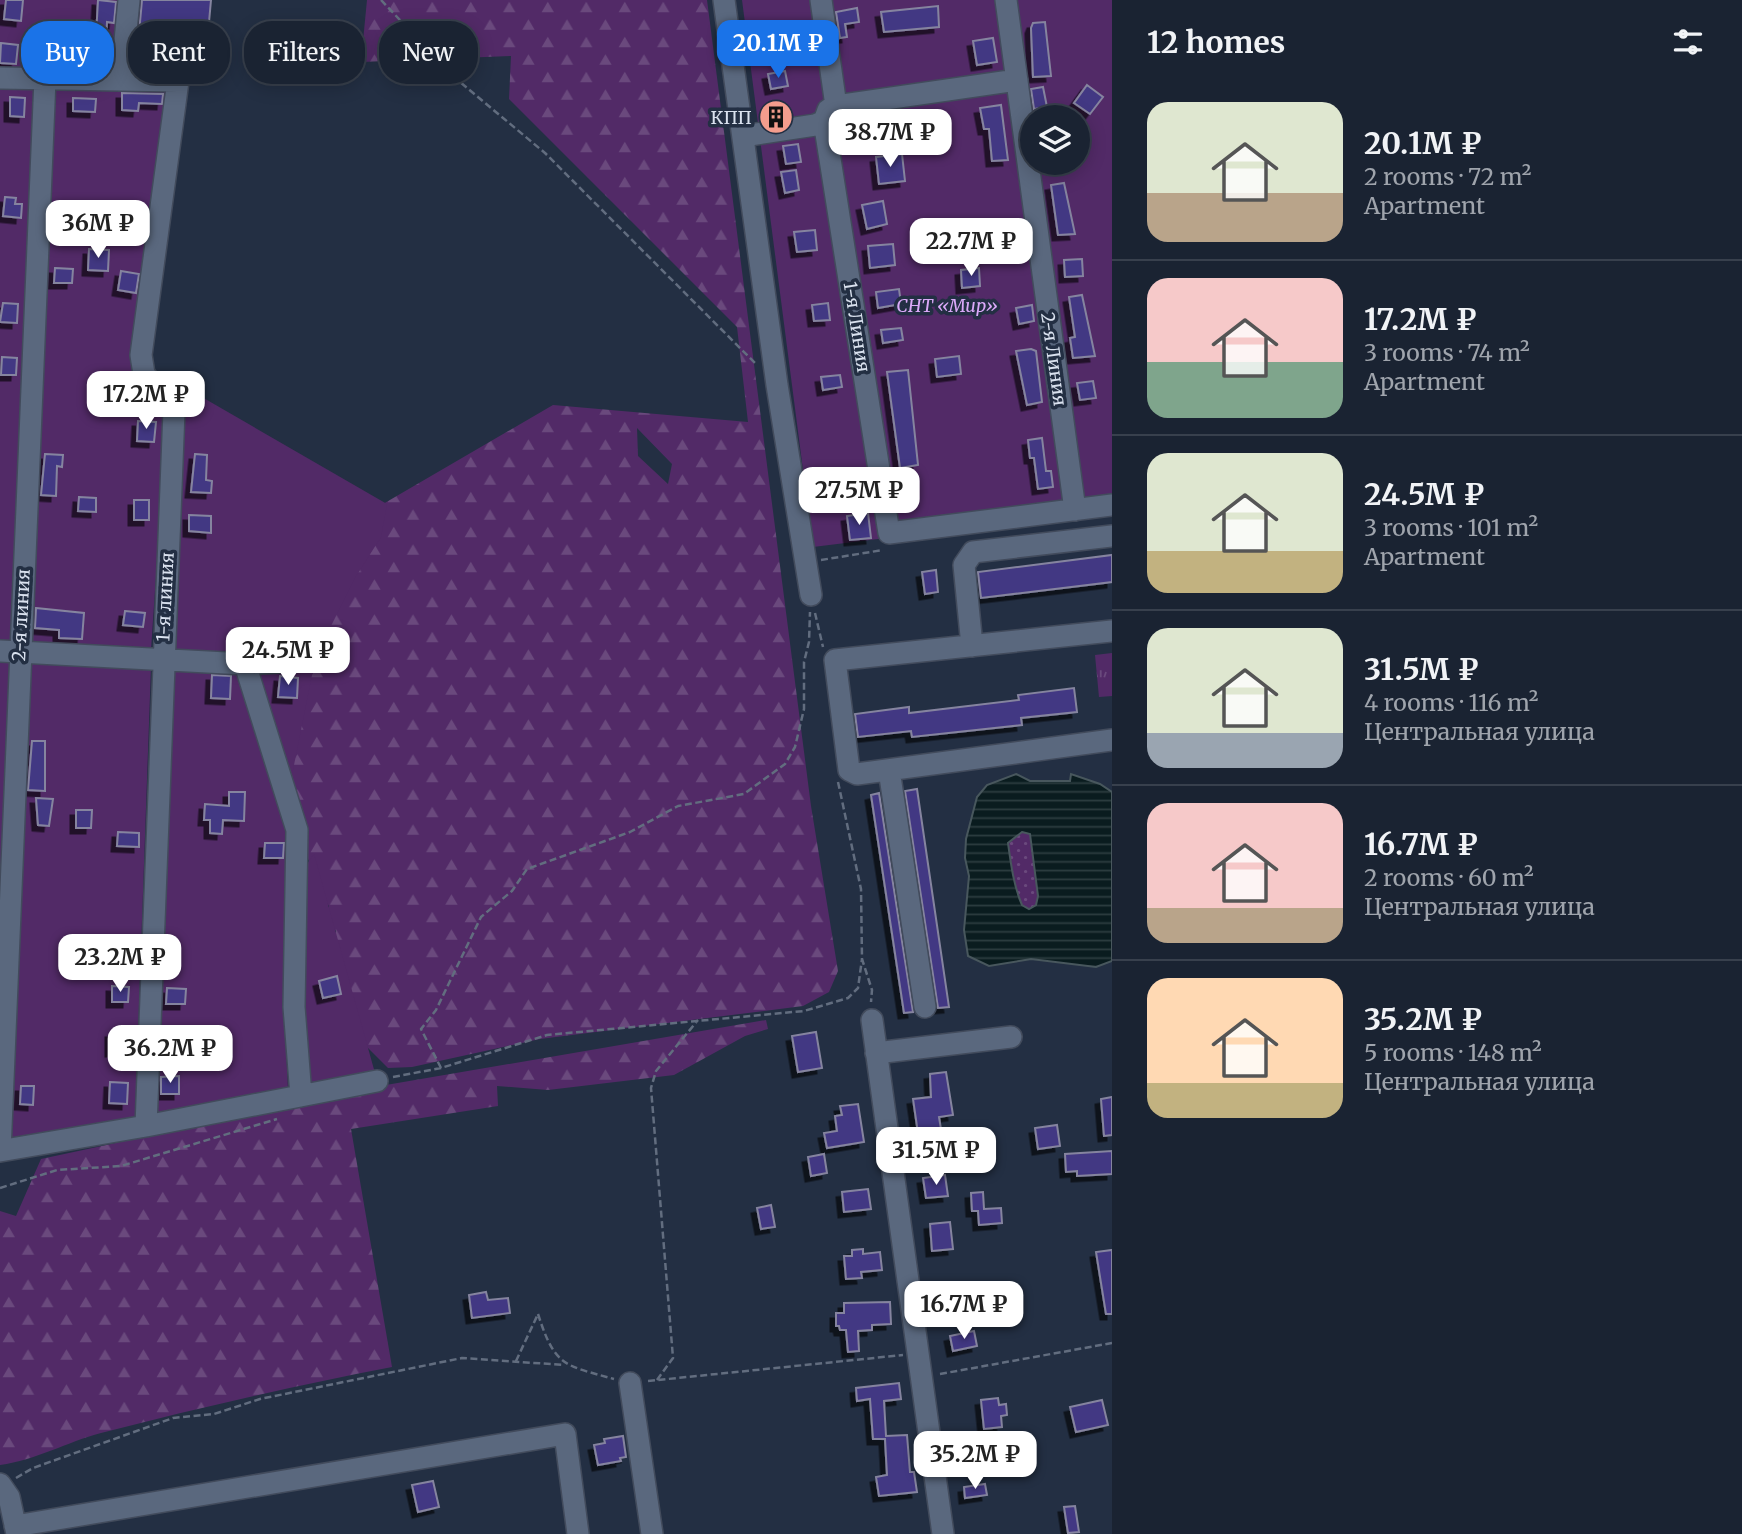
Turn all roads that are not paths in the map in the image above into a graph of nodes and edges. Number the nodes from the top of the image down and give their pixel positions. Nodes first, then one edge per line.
1 (130, 0) edge
2 (724, 0) edge
3 (821, 0) edge
4 (1006, 0) edge
5 (122, 71) dead end
6 (0, 78) edge
7 (21, 78) edge
8 (114, 80) edge
9 (1017, 80) junction
10 (45, 84) edge
11 (830, 113) junction
12 (743, 136) junction
13 (1112, 505) edge
14 (1075, 510) junction
15 (1112, 536) edge
16 (811, 595) road end
17 (1112, 631) edge
18 (972, 646) junction
19 (9, 652) edge
20 (162, 659) junction
21 (279, 662) dead end
22 (245, 664) junction
23 (1112, 740) edge
24 (889, 770) junction
25 (925, 1007) dead end
26 (872, 1020) road end
27 (1011, 1037) dead end
28 (876, 1053) junction
29 (385, 1081) road end
30 (301, 1096) junction
31 (146, 1126) junction
32 (0, 1151) edge
33 (630, 1383) road end
34 (1, 1485) edge
35 (16, 1530) edge
36 (578, 1534) edge
37 (652, 1534) edge
38 (943, 1534) edge

1 - 5 street
2 - 12 street
3 - 11 street, 1-я Линия
4 - 9 street, 2-я Линия
6 - 7 street
8 - 20 street, 1-я линия
9 - 11 street
9 - 14 street, 2-я Линия
10 - 19 street, 2-я линия
11 - 12 street
11 - 14 street, 1-я Линия
12 - 16 street
13 - 14 street
15 - 18 street
17 - 18 street
18 - 24 street
19 - 20 street
19 - 32 street, 2-я линия
20 - 22 street
20 - 31 street, 1-я линия
21 - 22 street
22 - 30 street
23 - 24 street
24 - 25 street
26 - 28 street
27 - 28 street
28 - 38 street
29 - 30 street
30 - 31 street
31 - 32 street
33 - 37 street
34 - 35 street
35 - 36 street

